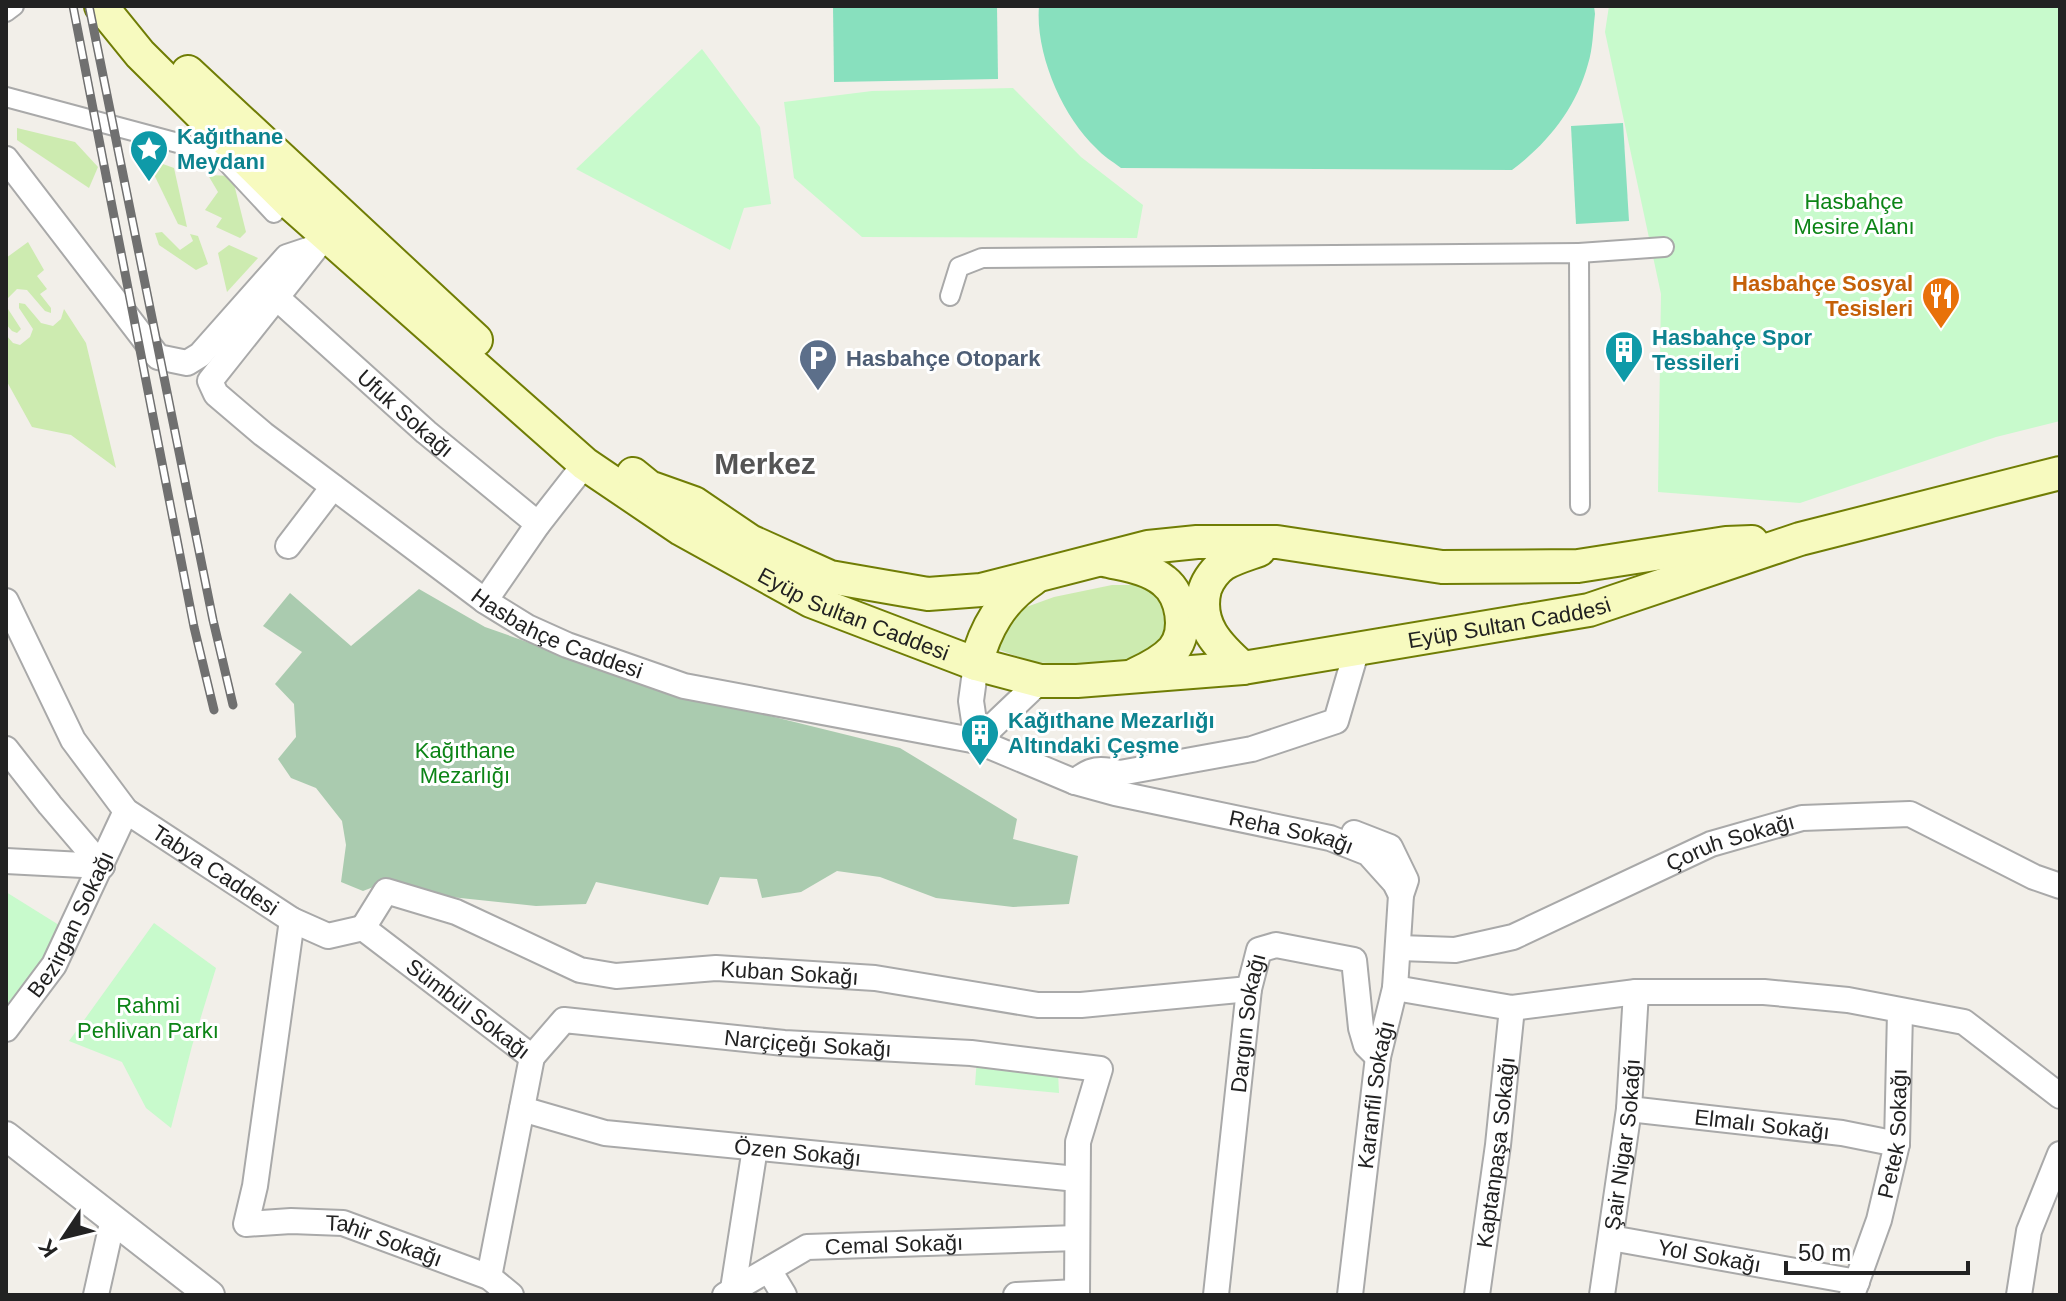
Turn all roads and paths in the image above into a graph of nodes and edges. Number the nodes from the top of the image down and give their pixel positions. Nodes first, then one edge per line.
1 (14, 6) edge
2 (101, 6) edge
3 (119, 6) edge
4 (6, 12) edge
5 (6, 97) edge
6 (229, 126) junction
7 (6, 159) edge
8 (274, 213) dead end
9 (322, 240) junction
10 (1664, 247) dead end
11 (1579, 253) junction
12 (950, 296) dead end
13 (276, 297) junction
14 (585, 464) junction
15 (2060, 473) edge
16 (333, 487) junction
17 (1580, 505) dead end
18 (538, 524) junction
19 (1800, 539) junction
20 (1277, 542) junction
21 (288, 546) dead end
22 (1097, 559) junction
23 (1044, 572) junction
24 (6, 601) edge
25 (485, 601) junction
26 (1357, 649) junction
27 (17, 654) edge
28 (976, 664) junction
29 (1243, 668) junction
30 (1129, 677) junction
31 (1040, 681) junction
32 (977, 741) junction
33 (6, 749) edge
34 (1080, 777) junction
35 (126, 811) junction
36 (6, 861) edge
37 (102, 866) junction
38 (2060, 886) edge
39 (1401, 895) joint
40 (292, 920) junction
41 (363, 928) junction
42 (1400, 948) junction
43 (1395, 988) junction
44 (1249, 989) junction
45 (1636, 992) junction
46 (1512, 1008) junction
47 (1900, 1012) junction
48 (6, 1029) edge
49 (532, 1057) junction
50 (1378, 1057) junction
51 (2060, 1096) edge
52 (522, 1109) junction
53 (1629, 1109) junction
54 (6, 1136) edge
55 (1897, 1144) junction
56 (755, 1148) junction
57 (2060, 1154) edge
58 (1077, 1179) junction
59 (113, 1219) junction
60 (246, 1224) joint
61 (1077, 1238) junction
62 (1611, 1238) junction
63 (769, 1270) junction
64 (489, 1277) junction
65 (1854, 1288) edge
66 (729, 1292) edge
67 (1077, 1294) edge
68 (96, 1295) edge
69 (210, 1295) edge
70 (511, 1295) edge
71 (784, 1295) edge
72 (1016, 1295) edge
73 (1216, 1295) edge
74 (1350, 1295) edge
75 (1477, 1295) edge
76 (1602, 1295) edge
77 (2019, 1295) edge

1 - 4 street
2 - 6 main road, Eyüp Sultan Caddesi
3 - 6 main road, Eyüp Sultan Caddesi
5 - 8 street
6 - 9 main road, Eyüp Sultan Caddesi
6 - 23 main road, Eyüp Sultan Caddesi
7 - 9 street
9 - 13 street
9 - 14 main road, Eyüp Sultan Caddesi
10 - 11 street
11 - 12 street
11 - 17 street
13 - 16 street, Hasbahçe Caddesi
13 - 18 street, Ufuk Sokağı
14 - 18 street
14 - 28 main road, Eyüp Sultan Caddesi
15 - 19 main road, Eyüp Sultan Caddesi
16 - 21 street
16 - 25 street, Hasbahçe Caddesi
18 - 25 street
19 - 20 main road, Eyüp Sultan Caddesi
19 - 26 main road, Eyüp Sultan Caddesi
20 - 22 main road, Eyüp Sultan Caddesi
20 - 29 main road
22 - 23 main road, Eyüp Sultan Caddesi
22 - 30 main road
23 - 28 main road
24 - 27 street, Tabya Caddesi
25 - 32 street, Hasbahçe Caddesi
26 - 29 main road, Eyüp Sultan Caddesi
26 - 34 street
27 - 35 street, Tabya Caddesi
28 - 31 main road, Eyüp Sultan Caddesi
28 - 32 street
29 - 30 main road, Eyüp Sultan Caddesi
30 - 31 main road, Eyüp Sultan Caddesi
31 - 32 street
32 - 34 street, Reha Sokağı
33 - 37 street
34 - 39 street, Reha Sokağı
35 - 37 street, Bezirgan Sokağı
35 - 40 street, Tabya Caddesi
36 - 37 street
37 - 48 street, Bezirgan Sokağı
38 - 42 street, Çoruh Sokağı
39 - 42 street, Karanfil Sokağı
40 - 41 street
40 - 60 street, Tabya Caddesi
41 - 44 street, Kuban Sokağı
41 - 49 street, Sümbül Sokağı
42 - 43 street, Karanfil Sokağı
43 - 46 street
43 - 50 street, Karanfil Sokağı
44 - 50 street, Dargın Sokağı
44 - 73 street, Dargın Sokağı
45 - 46 street
45 - 47 street
45 - 53 street, Şair Nigar Sokağı
46 - 75 street, Kaptanpaşa Sokağı
47 - 51 street
47 - 55 street, Petek Sokağı
49 - 52 street, Sümbül Sokağı
49 - 58 street, Narçiçeğı Sokağı
50 - 74 street, Karanfil Sokağı
52 - 56 street, Özen Sokağı
52 - 64 street, Sümbül Sokağı
53 - 55 street, Elmalı Sokağı
53 - 62 street, Şair Nigar Sokağı
54 - 59 street
55 - 65 street, Petek Sokağı
56 - 58 street, Özen Sokağı
56 - 66 street
57 - 77 street
58 - 61 street
59 - 68 street
59 - 69 street
60 - 64 street, Tahir Sokağı
61 - 63 street, Cemal Sokağı
61 - 67 street
62 - 65 street, Yol Sokağı
62 - 76 street, Şair Nigar Sokağı
63 - 66 street, Cemal Sokağı
63 - 71 street
64 - 70 street, Tahir Sokağı
67 - 72 street

